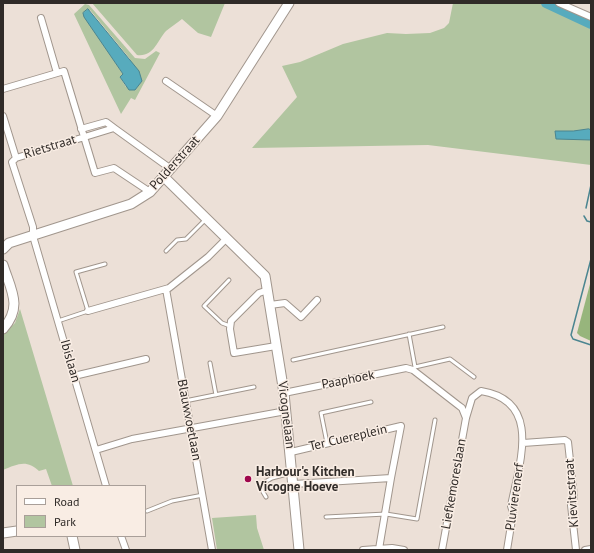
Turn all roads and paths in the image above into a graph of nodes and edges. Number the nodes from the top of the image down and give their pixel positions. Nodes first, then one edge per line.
1 (289, 3) edge
2 (559, 3) edge
3 (591, 17) edge
4 (41, 18) dead end
5 (57, 73) junction
6 (166, 81) dead end
7 (3, 89) edge
8 (3, 116) edge
9 (217, 116) junction
10 (114, 128) junction
11 (81, 129) junction
12 (84, 137) junction
13 (16, 158) junction
14 (171, 169) junction
15 (164, 177) junction
16 (150, 192) junction
17 (207, 218) junction
18 (33, 236) junction
19 (227, 238) junction
20 (3, 249) edge
21 (166, 251) dead end
22 (105, 264) dead end
23 (3, 265) edge
24 (229, 280) dead end
25 (166, 289) junction
26 (268, 290) junction
27 (317, 300) dead end
28 (270, 305) junction
29 (88, 311) junction
30 (58, 321) junction
31 (230, 326) junction
32 (443, 327) dead end
33 (3, 329) edge
34 (409, 334) junction
35 (276, 346) junction
36 (146, 359) dead end
37 (293, 360) dead end
38 (210, 364) dead end
39 (414, 369) junction
40 (74, 376) junction
41 (474, 377) dead end
42 (254, 387) dead end
43 (284, 393) junction
44 (216, 394) junction
45 (185, 400) junction
46 (371, 402) dead end
47 (286, 412) junction
48 (466, 418) junction
49 (435, 420) dead end
50 (191, 430) junction
51 (327, 443) junction
52 (523, 443) junction
53 (96, 450) junction
54 (291, 452) junction
55 (293, 472) junction
56 (391, 478) junction
57 (294, 484) junction
58 (106, 485) edge
59 (203, 495) junction
60 (266, 498) dead end
61 (147, 510) dead end
62 (386, 514) junction
63 (326, 517) dead end
64 (16, 531) edge
65 (3, 533) edge
66 (72, 537) edge
67 (121, 537) edge
68 (380, 549) junction
69 (392, 549) edge
70 (591, 549) edge
71 (75, 550) edge
72 (126, 550) edge
73 (212, 550) edge
74 (299, 550) edge
75 (363, 550) edge
76 (404, 550) edge
77 (442, 550) edge
78 (507, 550) edge
79 (576, 550) edge
80 (585, 550) edge

1 - 9 street, Polderstraat
2 - 3 street
4 - 5 street
5 - 7 street
5 - 11 street
6 - 9 street
8 - 13 street
9 - 14 street, Polderstraat
10 - 11 street, Rietstraat
10 - 12 street, Rietstraat
10 - 14 street, Rietstraat
11 - 12 street, Rietstraat
12 - 13 street, Rietstraat
12 - 16 street
13 - 18 street, Ibislaan
14 - 15 street, Polderstraat
15 - 16 street, Polderstraat
15 - 17 street, Vicognelaan
16 - 18 street, Polderstraat
17 - 19 street, Vicognelaan
17 - 21 lane
18 - 20 street, Polderstraat
18 - 30 street, Ibislaan
19 - 25 street
19 - 26 street, Vicognelaan
22 - 29 lane
23 - 33 street
24 - 31 lane
25 - 29 street
25 - 45 street, Blauwvoetlaan
26 - 28 street, Vicognelaan
26 - 31 street
27 - 28 street
28 - 35 street, Vicognelaan
29 - 30 lane
30 - 40 street, Ibislaan
31 - 35 street
32 - 34 lane
34 - 37 lane
34 - 39 lane
35 - 43 street, Vicognelaan
36 - 40 street
38 - 44 lane
39 - 41 lane, Paaphoek
39 - 43 street, Paaphoek
39 - 48 street
40 - 53 street, Ibislaan
42 - 44 lane
43 - 47 street, Vicognelaan
44 - 45 lane
45 - 50 street, Blauwvoetlaan
46 - 51 lane
47 - 50 street
47 - 54 street, Vicognelaan
48 - 52 street, Pluvierenerf
48 - 77 street, Liefkemoreslaan
49 - 62 lane
50 - 53 street
50 - 59 street, Blauwvoetlaan
51 - 54 street, Ter Cuereplein
51 - 56 street, Ter Cuereplein
52 - 78 street, Pluvierenerf
52 - 79 street, Kievitsstraat
53 - 58 street, Ibislaan
54 - 55 street, Vicognelaan
55 - 57 street, Vicognelaan
55 - 60 lane
56 - 57 street
56 - 62 street, Ter Cuereplein
57 - 74 street, Vicognelaan
59 - 61 lane
59 - 73 street, Blauwvoetlaan
62 - 63 lane
62 - 68 street, Ter Cuereplein
64 - 65 street
66 - 71 street
67 - 72 street
68 - 69 street
68 - 75 street
69 - 76 street
70 - 80 street

